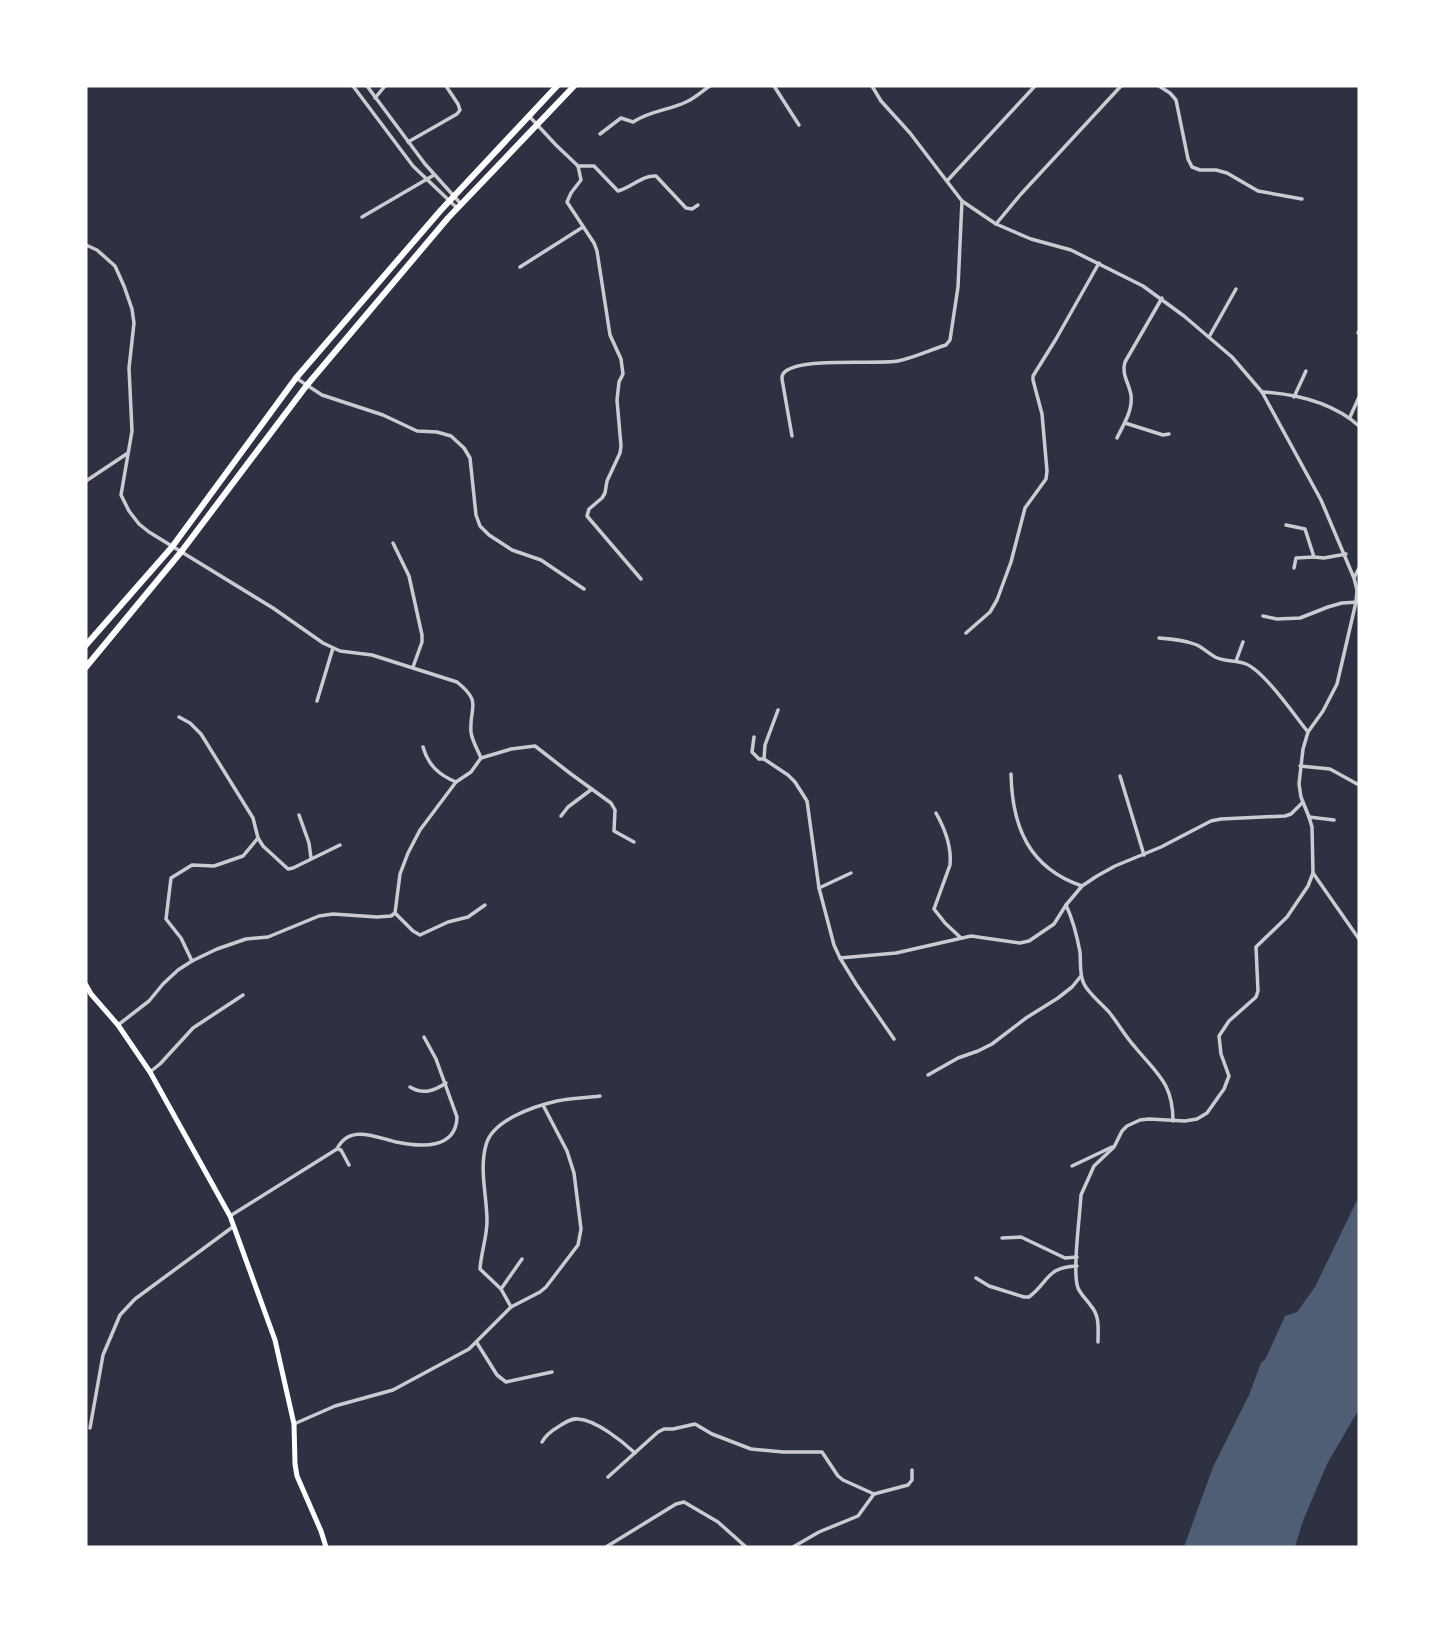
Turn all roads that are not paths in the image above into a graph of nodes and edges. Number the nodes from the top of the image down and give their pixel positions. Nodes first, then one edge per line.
1 (352, 86) edge
2 (367, 86) edge
3 (385, 86) edge
4 (446, 86) edge
5 (558, 86) edge
6 (575, 86) edge
7 (710, 86) edge
8 (774, 86) edge
9 (872, 86) edge
10 (1035, 86) edge
11 (1121, 86) edge
12 (1159, 86) edge
13 (375, 97) junction
14 (529, 116) junction
15 (538, 125) junction
16 (799, 125) dead end
17 (600, 134) dead end
18 (408, 142) junction
19 (578, 166) junction
20 (434, 175) junction
21 (425, 178) junction
22 (947, 181) junction
23 (452, 199) junction
24 (1302, 199) dead end
25 (962, 201) junction
26 (698, 205) dead end
27 (459, 206) junction
28 (362, 217) dead end
29 (996, 224) junction
30 (583, 227) junction
31 (86, 245) edge
32 (1099, 263) junction
33 (520, 267) dead end
34 (1236, 289) dead end
35 (1162, 298) junction
36 (354, 310) junction
37 (364, 319) junction
38 (1209, 337) junction
39 (1306, 371) dead end
40 (296, 378) junction
41 (307, 385) junction
42 (1262, 392) junction
43 (1294, 397) junction
44 (1359, 397) edge
45 (1350, 418) junction
46 (1125, 423) junction
47 (1359, 426) edge
48 (1169, 434) dead end
49 (792, 436) dead end
50 (1116, 439) dead end
51 (129, 451) junction
52 (86, 481) edge
53 (1286, 525) dead end
54 (393, 543) dead end
55 (172, 547) junction
56 (181, 552) junction
57 (1346, 555) junction
58 (1314, 557) junction
59 (1359, 568) edge
60 (1293, 569) dead end
61 (1354, 578) junction
62 (641, 579) dead end
63 (584, 589) dead end
64 (1358, 602) edge
65 (1262, 616) dead end
66 (966, 633) dead end
67 (1159, 638) dead end
68 (89, 639) edge
69 (1243, 642) dead end
70 (86, 645) edge
71 (333, 648) junction
72 (1236, 662) junction
73 (86, 667) edge
74 (413, 667) junction
75 (317, 701) dead end
76 (778, 710) dead end
77 (179, 717) dead end
78 (1308, 732) junction
79 (754, 737) dead end
80 (423, 747) dead end
81 (481, 758) junction
82 (764, 759) junction
83 (1300, 766) junction
84 (1011, 774) dead end
85 (1120, 776) dead end
86 (456, 782) junction
87 (1359, 785) edge
88 (592, 789) junction
89 (1302, 803) junction
90 (936, 813) dead end
91 (299, 815) dead end
92 (561, 816) dead end
93 (1310, 817) junction
94 (1334, 820) dead end
95 (258, 838) junction
96 (634, 842) dead end
97 (340, 845) dead end
98 (1144, 855) junction
99 (311, 859) junction
100 (851, 873) dead end
101 (1313, 873) junction
102 (1082, 886) junction
103 (819, 888) junction
104 (485, 905) dead end
105 (1066, 905) junction
106 (395, 913) junction
107 (961, 938) junction
108 (1359, 939) edge
109 (839, 958) junction
110 (192, 961) junction
111 (1081, 976) junction
112 (86, 985) edge
113 (243, 995) dead end
114 (118, 1026) junction
115 (424, 1037) dead end
116 (894, 1039) dead end
117 (150, 1072) junction
118 (928, 1075) dead end
119 (446, 1083) junction
120 (410, 1087) dead end
121 (600, 1096) dead end
122 (543, 1105) junction
123 (1172, 1121) junction
124 (1114, 1147) junction
125 (337, 1149) junction
126 (349, 1165) dead end
127 (1072, 1166) dead end
128 (230, 1216) junction
129 (234, 1226) junction
130 (1002, 1238) dead end
131 (1077, 1257) junction
132 (522, 1259) dead end
133 (1077, 1266) junction
134 (976, 1278) dead end
135 (501, 1289) junction
136 (511, 1307) junction
137 (1098, 1342) dead end
138 (477, 1343) junction
139 (552, 1372) dead end
140 (294, 1424) junction
141 (90, 1428) dead end
142 (542, 1442) dead end
143 (635, 1453) junction
144 (912, 1470) dead end
145 (608, 1477) dead end
146 (874, 1493) junction
147 (326, 1547) edge
148 (606, 1547) edge
149 (746, 1547) edge
150 (793, 1547) edge

1 - 21 street
2 - 13 street
3 - 13 street
4 - 18 street
5 - 14 main road
6 - 15 main road
7 - 17 street
8 - 16 street
9 - 22 street
10 - 22 street
11 - 29 street
12 - 24 street
13 - 18 street
14 - 15 street
14 - 23 main road
15 - 19 street
15 - 27 main road
18 - 20 street
19 - 26 street
19 - 30 street
20 - 21 street
20 - 23 street
21 - 23 street
21 - 28 street
22 - 25 street
23 - 27 street
23 - 36 main road
25 - 29 street
25 - 49 street
27 - 37 main road
29 - 32 street
30 - 33 street
30 - 62 street
31 - 51 street
32 - 35 street
32 - 66 street
34 - 38 street
35 - 38 street
35 - 46 street
36 - 37 main road
36 - 40 main road
37 - 41 main road
38 - 42 street
39 - 43 street
40 - 41 street
40 - 55 main road
41 - 56 main road
41 - 63 street
42 - 43 street
42 - 57 street
43 - 45 street
44 - 45 street
45 - 47 street
46 - 48 street
46 - 50 street
51 - 52 street
51 - 55 street
53 - 58 street
54 - 74 street
55 - 56 street
55 - 68 main road
56 - 71 street
56 - 73 main road
57 - 58 street
57 - 61 street
58 - 60 street
59 - 61 street
61 - 64 street
64 - 65 street
64 - 78 street
67 - 72 street
68 - 70 main road
69 - 72 street
71 - 74 street
71 - 75 street
72 - 78 street
74 - 81 street
76 - 82 street
77 - 95 street
78 - 83 street
79 - 82 street
80 - 86 street
81 - 86 street
81 - 88 street
82 - 103 street
83 - 87 street
83 - 89 street
84 - 102 street
85 - 98 street
86 - 106 street
88 - 92 street
88 - 96 street
89 - 93 street
89 - 98 street
90 - 107 street
91 - 99 street
93 - 94 street
93 - 101 street
95 - 99 street
95 - 110 street
97 - 99 street
98 - 102 street
100 - 103 street
101 - 108 street
101 - 123 street
102 - 105 street
103 - 109 street
104 - 106 street
105 - 107 street
105 - 111 street
106 - 110 street
107 - 109 street
109 - 116 street
110 - 114 street
111 - 118 street
111 - 123 street
112 - 114 main road
113 - 117 street
114 - 117 main road
115 - 119 street
117 - 128 main road
119 - 120 street
119 - 125 street
121 - 122 street
122 - 135 street
122 - 136 street
123 - 124 street
124 - 127 street
124 - 131 street
125 - 126 street
125 - 128 street
128 - 129 main road
129 - 140 main road
129 - 141 street
130 - 131 street
131 - 133 street
132 - 135 street
133 - 134 street
133 - 137 street
135 - 136 street
136 - 138 street
138 - 139 street
138 - 140 street
140 - 147 main road
142 - 143 street
143 - 145 street
143 - 146 street
144 - 146 street
146 - 150 street
148 - 149 street

